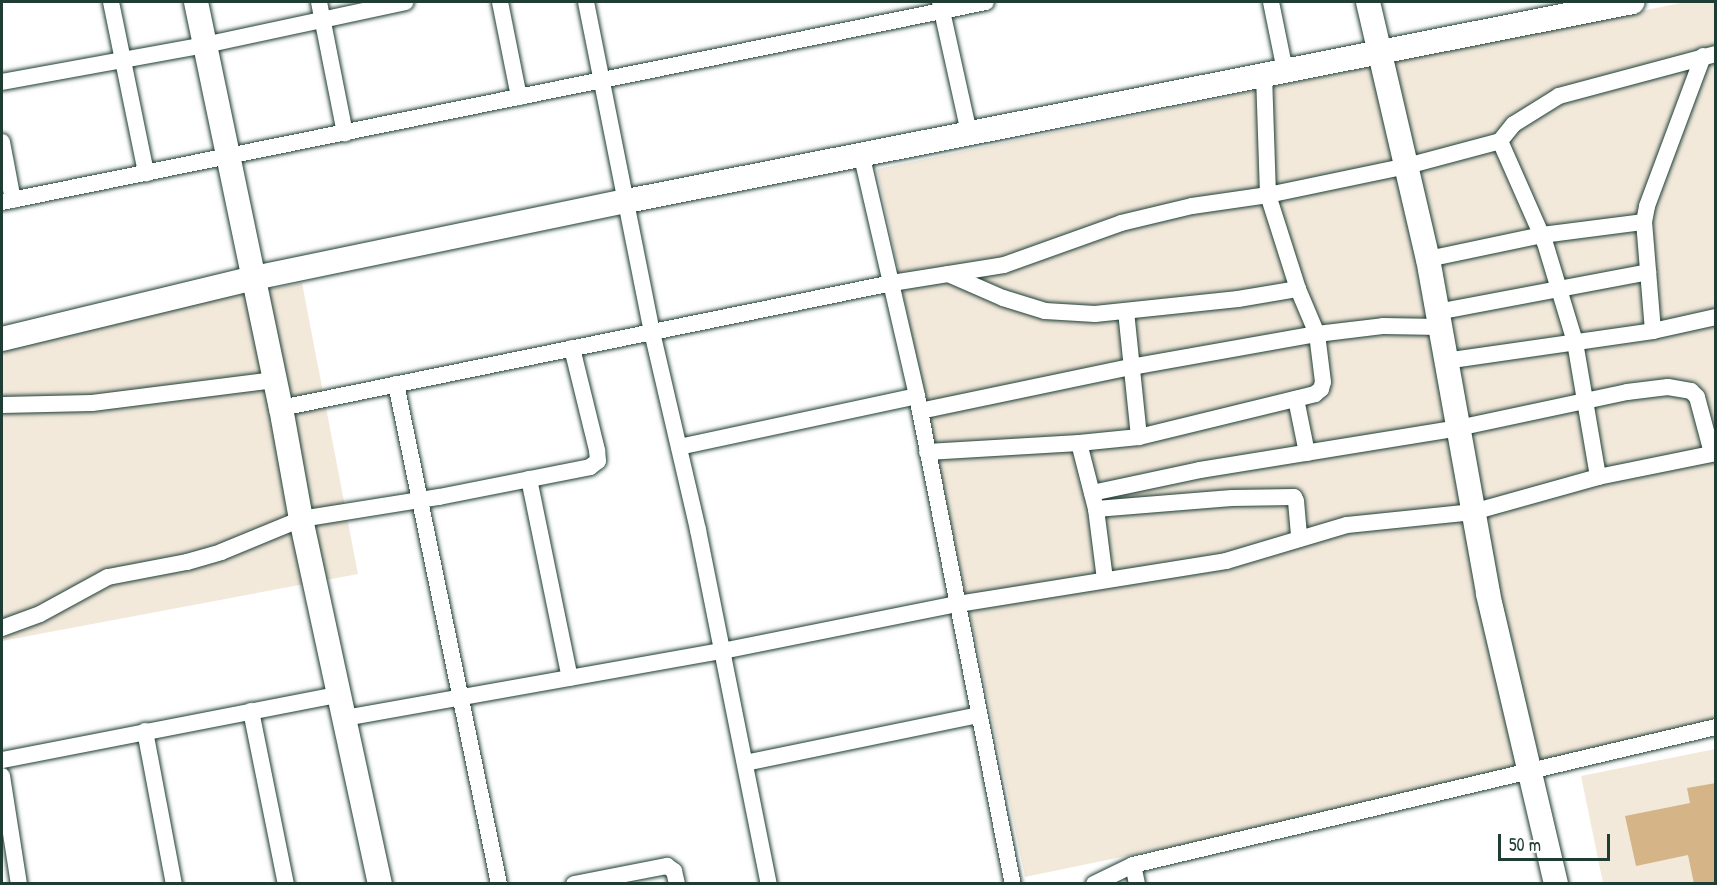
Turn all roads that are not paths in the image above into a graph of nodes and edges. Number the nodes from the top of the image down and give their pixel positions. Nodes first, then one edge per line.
1 (111, 2) edge
2 (196, 2) edge
3 (319, 2) edge
4 (405, 2) edge
5 (500, 2) edge
6 (586, 2) edge
7 (986, 2) edge
8 (1271, 2) edge
9 (1368, 2) edge
10 (1633, 2) edge
11 (941, 6) edge
12 (322, 19) junction
13 (205, 45) junction
14 (1380, 52) junction
15 (1709, 55) edge
16 (123, 61) junction
17 (1274, 73) junction
18 (602, 79) junction
19 (2, 82) edge
20 (519, 97) junction
21 (345, 133) junction
22 (969, 133) junction
23 (1500, 141) junction
24 (2, 142) edge
25 (861, 153) junction
26 (228, 156) junction
27 (1407, 166) junction
28 (146, 173) junction
29 (1268, 195) junction
30 (7, 201) edge
31 (627, 201) junction
32 (1644, 222) junction
33 (1542, 235) junction
34 (1428, 259) junction
35 (1648, 272) junction
36 (948, 274) junction
37 (254, 278) junction
38 (892, 283) junction
39 (1298, 290) junction
40 (1559, 290) junction
41 (1126, 311) junction
42 (1716, 317) edge
43 (1439, 320) junction
44 (1653, 331) junction
45 (652, 332) junction
46 (1317, 333) junction
47 (2, 339) edge
48 (1575, 342) junction
49 (572, 348) junction
50 (1445, 361) junction
51 (1131, 367) junction
52 (275, 380) junction
53 (396, 384) junction
54 (1296, 399) junction
55 (1587, 401) junction
56 (919, 404) junction
57 (2, 405) edge
58 (281, 408) junction
59 (1458, 428) junction
60 (1139, 437) junction
61 (1079, 443) junction
62 (679, 447) junction
63 (927, 452) junction
64 (1306, 453) junction
65 (1714, 453) edge
66 (1598, 477) junction
67 (529, 479) junction
68 (419, 500) junction
69 (1094, 501) junction
70 (1473, 512) junction
71 (301, 519) junction
72 (1299, 539) junction
73 (1105, 579) junction
74 (958, 604) junction
75 (2, 628) edge
76 (722, 651) junction
77 (570, 678) junction
78 (340, 694) junction
79 (460, 697) junction
80 (251, 711) junction
81 (978, 715) junction
82 (345, 718) junction
83 (1716, 728) edge
84 (145, 731) junction
85 (2, 760) edge
86 (746, 763) junction
87 (1529, 771) junction
88 (2, 776) edge
89 (1133, 865) junction
90 (19, 884) edge
91 (174, 884) edge
92 (286, 884) edge
93 (380, 884) edge
94 (499, 884) edge
95 (574, 884) edge
96 (677, 884) edge
97 (769, 884) edge
98 (1013, 884) edge
99 (1094, 884) edge
100 (1137, 884) edge
101 (1556, 884) edge

1 - 16 street
2 - 13 street
3 - 12 street
4 - 12 street
5 - 20 street
6 - 18 street
7 - 11 street
8 - 17 street
9 - 14 street
10 - 14 street
11 - 18 street
11 - 22 street
12 - 13 street
12 - 21 street
13 - 16 street
13 - 26 street
14 - 17 street
14 - 27 street
15 - 23 street
15 - 32 street
16 - 19 street
16 - 28 street
17 - 22 street
17 - 29 street
18 - 20 street
18 - 31 street
20 - 21 street
21 - 26 street
22 - 25 street
23 - 27 street
23 - 33 street
24 - 30 street
25 - 31 street
25 - 38 street
26 - 28 street
26 - 37 street
27 - 29 street
27 - 34 street
28 - 30 street
29 - 36 street
29 - 39 street
31 - 37 street
31 - 45 street
32 - 33 street
32 - 35 street
33 - 34 street
33 - 40 street
34 - 43 street
35 - 40 street
35 - 44 street
36 - 38 street
36 - 41 street
37 - 47 street
37 - 52 street
38 - 45 street
38 - 56 street
39 - 41 street
39 - 46 street
40 - 43 street
40 - 48 street
41 - 51 street
42 - 44 street
43 - 46 street
43 - 50 street
44 - 48 street
45 - 49 street
45 - 62 street
46 - 51 street
46 - 54 street
48 - 50 street
48 - 55 street
49 - 53 street
49 - 67 street
50 - 59 street
51 - 56 street
51 - 60 street
52 - 57 street
52 - 58 street
53 - 58 street
53 - 68 street
54 - 60 street
54 - 64 street
55 - 59 street
55 - 65 street
55 - 66 street
56 - 62 street
56 - 63 street
58 - 71 street
59 - 64 street
59 - 70 street
60 - 61 street
61 - 63 street
61 - 69 street
62 - 76 street
63 - 74 street
64 - 69 street
65 - 66 street
66 - 70 street
67 - 68 street
67 - 77 street
68 - 71 street
68 - 79 street
69 - 72 street
69 - 73 street
70 - 72 street
70 - 87 street
71 - 75 street
71 - 78 street
72 - 73 street
73 - 74 street
74 - 76 street
74 - 81 street
76 - 77 street
76 - 86 street
77 - 79 street
78 - 80 street
78 - 82 street
79 - 82 street
79 - 94 street
80 - 84 street
80 - 92 street
81 - 86 street
81 - 98 street
82 - 93 street
83 - 87 street
84 - 85 street
84 - 91 street
86 - 97 street
87 - 89 street
87 - 101 street
88 - 90 street
89 - 99 street
89 - 100 street
95 - 96 street

